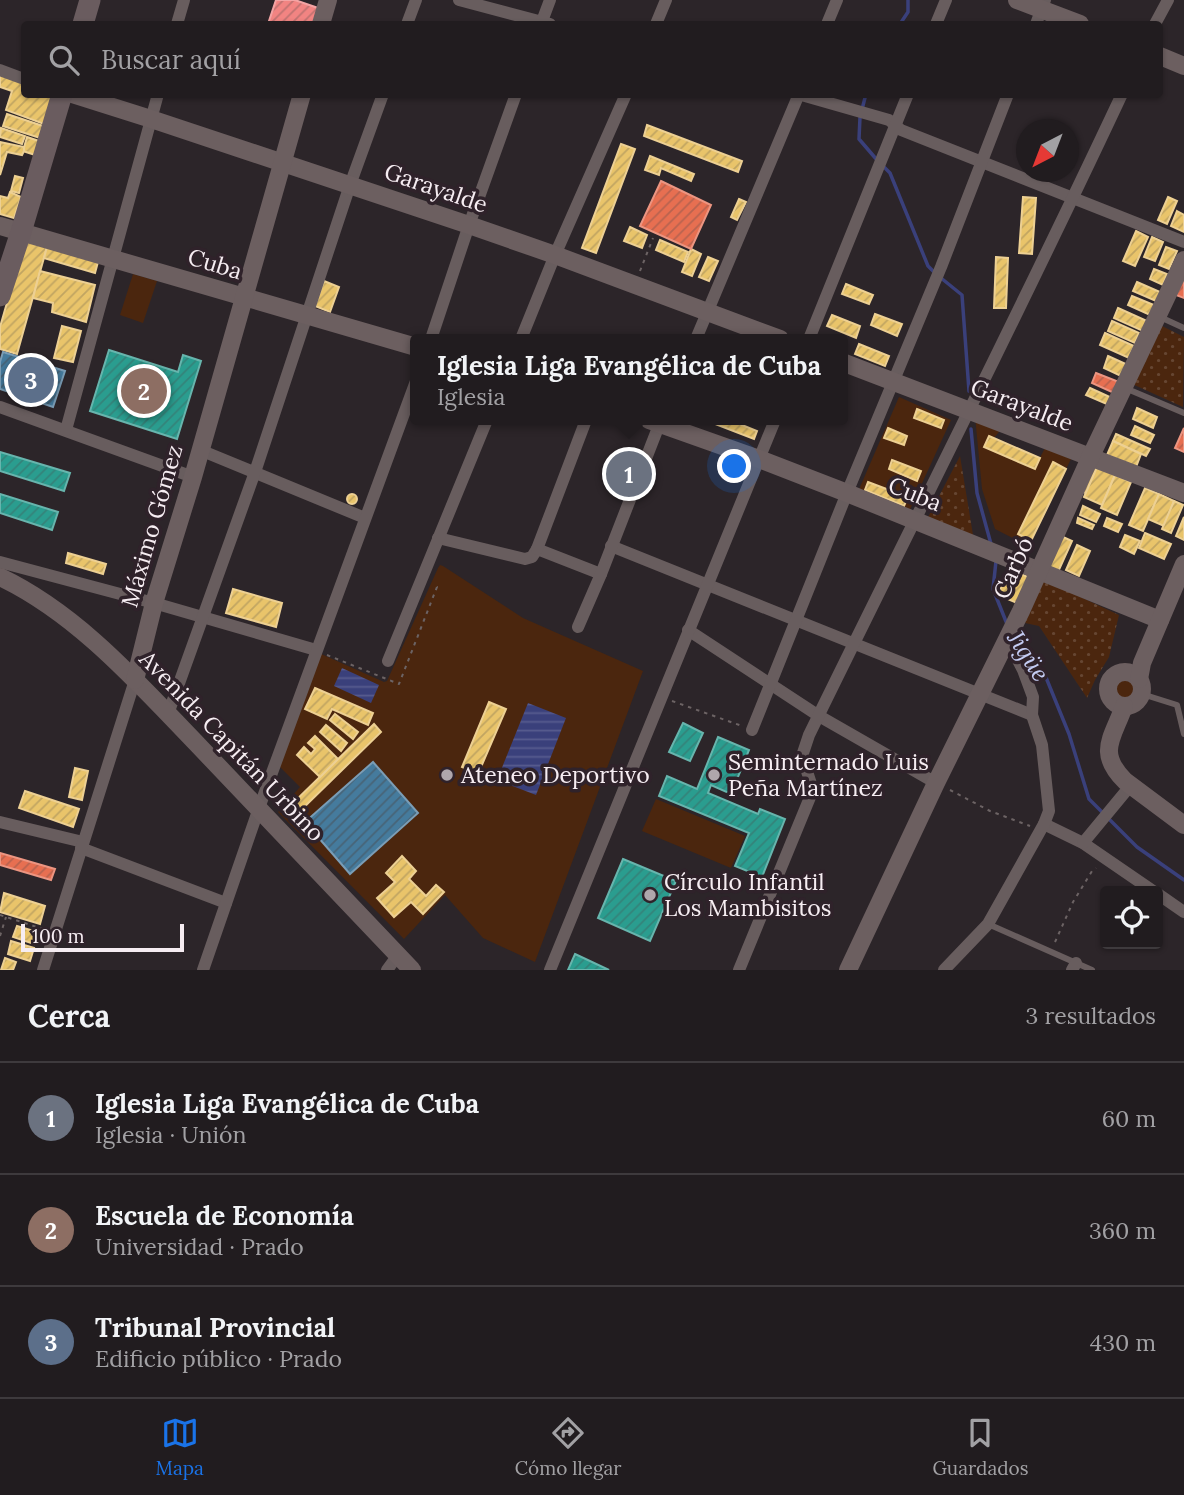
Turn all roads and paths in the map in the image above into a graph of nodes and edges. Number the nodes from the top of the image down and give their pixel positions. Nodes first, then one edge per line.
1 (90, 0) edge
2 (184, 0) edge
3 (328, 0) edge
4 (416, 0) edge
5 (458, 0) edge
6 (550, 0) edge
7 (666, 0) edge
8 (837, 0) edge
9 (946, 0) edge
10 (1017, 0) edge
11 (1168, 0) edge
12 (1041, 11) edge
13 (84, 21) edge
14 (178, 21) edge
15 (322, 21) edge
16 (408, 21) edge
17 (533, 21) edge
18 (545, 21) edge
19 (657, 21) edge
20 (828, 21) edge
21 (937, 21) edge
22 (1071, 21) edge
23 (1158, 21) edge
24 (1163, 57) edge
25 (1184, 66) edge
26 (0, 70) edge
27 (21, 78) edge
28 (61, 98) edge
29 (85, 98) edge
30 (157, 98) edge
31 (301, 98) edge
32 (382, 98) edge
33 (515, 98) edge
34 (624, 98) edge
35 (798, 98) edge
36 (810, 98) edge
37 (906, 98) edge
38 (1006, 98) edge
39 (1120, 98) edge
40 (151, 119) junction
41 (896, 124) junction
42 (981, 161) junction
43 (282, 164) junction
44 (350, 186) junction
45 (1073, 198) junction
46 (469, 225) junction
47 (0, 226) edge
48 (21, 232) junction
49 (653, 238) dead end
50 (1184, 242) edge
51 (555, 255) junction
52 (113, 259) junction
53 (1184, 260) edge
54 (635, 285) junction
55 (0, 296) edge
56 (243, 298) junction
57 (707, 312) junction
58 (307, 316) junction
59 (1158, 316) junction
60 (1184, 328) edge
61 (433, 334) edge
62 (523, 334) edge
63 (698, 334) edge
64 (766, 334) edge
65 (811, 334) edge
66 (410, 346) edge
67 (848, 364) edge
68 (894, 382) junction
69 (1125, 388) junction
70 (410, 395) edge
71 (0, 407) edge
72 (970, 412) junction
73 (1184, 413) edge
74 (485, 425) edge
75 (584, 425) edge
76 (656, 425) edge
77 (668, 425) edge
78 (773, 425) edge
79 (66, 430) junction
80 (200, 450) junction
81 (759, 458) junction
82 (1090, 458) junction
83 (255, 472) junction
84 (193, 477) junction
85 (847, 493) junction
86 (1184, 493) edge
87 (365, 518) junction
88 (914, 521) junction
89 (438, 538) junction
90 (611, 546) junction
91 (537, 548) junction
92 (0, 562) edge
93 (1184, 564) edge
94 (1039, 570) junction
95 (601, 574) junction
96 (0, 577) edge
97 (709, 584) junction
98 (154, 603) junction
99 (201, 618) junction
100 (796, 620) junction
101 (1160, 620) junction
102 (578, 627) dead end
103 (688, 630) junction
104 (1007, 639) junction
105 (145, 640) junction
106 (854, 644) junction
107 (102, 650) junction
108 (316, 650) junction
109 (388, 661) dead end
110 (1137, 677) junction
111 (135, 680) junction
112 (771, 684) junction
113 (981, 695) junction
114 (661, 697) junction
115 (1124, 706) junction
116 (167, 714) junction
117 (1031, 715) junction
118 (819, 716) junction
119 (752, 730) joint
120 (1184, 734) edge
121 (936, 783) junction
122 (1131, 785) junction
123 (259, 808) junction
124 (0, 822) edge
125 (1044, 824) junction
126 (1184, 825) edge
127 (82, 845) junction
128 (1087, 846) junction
129 (1105, 858) junction
130 (1146, 886) edge
131 (1163, 897) edge
132 (226, 902) junction
133 (1184, 912) edge
134 (0, 915) edge
135 (6, 917) junction
136 (988, 923) junction
137 (54, 932) junction
138 (0, 936) edge
139 (1050, 953) junction
140 (398, 955) junction
141 (1074, 967) edge
142 (43, 970) edge
143 (203, 970) edge
144 (387, 970) edge
145 (412, 970) edge
146 (550, 970) edge
147 (739, 970) edge
148 (848, 970) edge
149 (944, 970) edge
150 (1092, 970) edge

1 - 13 main road
2 - 14 street
3 - 15 street
4 - 16 street
5 - 17 street
6 - 18 street
7 - 19 street
8 - 20 street
9 - 21 street
10 - 12 street
11 - 23 street
12 - 22 street
24 - 25 street
26 - 27 street
28 - 48 main road
29 - 40 street, Garayalde
30 - 40 street
31 - 43 street, Máximo Gómez
32 - 44 street
33 - 46 street
34 - 51 street
35 - 57 street
36 - 41 street
37 - 41 street
38 - 42 street
39 - 45 street
40 - 43 street, Garayalde
40 - 52 street
41 - 42 street
41 - 65 street
42 - 45 street
42 - 68 street
43 - 44 street, Garayalde
43 - 56 street, Máximo Gómez
44 - 46 street, Garayalde
44 - 58 street
45 - 50 street
45 - 72 street
46 - 51 street, Garayalde
46 - 61 street
47 - 48 street, Cuba
48 - 52 street, Cuba
48 - 55 main road
49 - 54 path
51 - 54 street, Garayalde
51 - 62 street
52 - 56 street, Cuba
52 - 79 street
53 - 59 street, Carbó
54 - 57 street, Garayalde
56 - 58 street, Cuba
56 - 80 street, Máximo Gómez
57 - 63 street
57 - 64 street, Garayalde
58 - 66 street, Cuba
58 - 83 street
59 - 60 lane
59 - 69 street, Carbó
67 - 68 street, Garayalde
68 - 72 street, Garayalde
68 - 85 street
69 - 73 lane
69 - 82 street, Carbó
70 - 87 street
71 - 79 street
72 - 82 street, Garayalde
72 - 88 street
74 - 89 street
75 - 91 street
76 - 90 street
77 - 81 street, Cuba
78 - 81 street
79 - 84 street
80 - 83 street
80 - 84 street, Máximo Gómez
81 - 85 street, Cuba
81 - 97 street
82 - 86 street, Garayalde
82 - 94 street, Carbó
83 - 87 street
83 - 99 street
84 - 98 street, Máximo Gómez
85 - 88 street, Cuba
85 - 100 street
87 - 108 street
88 - 94 street, Cuba
88 - 106 street
89 - 91 street
89 - 109 street
90 - 95 street
90 - 97 street
91 - 95 street
92 - 98 street
93 - 101 street
94 - 101 street, Cuba
94 - 104 street, Carbó
95 - 102 street
96 - 107 street, Avenida Capitán Urbino
97 - 100 street
97 - 103 street
98 - 99 street
98 - 105 street, Máximo Gómez
99 - 108 street
99 - 116 street
100 - 106 street
100 - 112 street
101 - 110 street
103 - 112 street
103 - 114 street
104 - 113 street, Carbó
104 - 117 street
105 - 107 street
105 - 111 street, Máximo Gómez
106 - 113 street
106 - 118 street
107 - 111 street, Avenida Capitán Urbino
108 - 123 street
110 - 115 street
110 - 115 street
110 - 120 lane
111 - 116 street, Avenida Capitán Urbino
111 - 127 street, Máximo Gómez
112 - 118 street
112 - 119 street
113 - 117 street
113 - 121 street, Carbó
114 - 119 path
114 - 146 street
115 - 122 street
116 - 123 street, Avenida Capitán Urbino
117 - 125 street
118 - 121 street
118 - 147 street
121 - 125 path
121 - 148 street, Carbó
122 - 126 street
122 - 128 street
123 - 132 street
123 - 140 street, Avenida Capitán Urbino
124 - 127 street
125 - 128 street
125 - 136 street
127 - 132 street
127 - 137 street, Máximo Gómez
128 - 129 street
129 - 130 street
129 - 139 path
131 - 133 street
132 - 143 street
134 - 135 path
135 - 137 path
135 - 138 path
136 - 139 lane
136 - 149 street
137 - 142 street, Máximo Gómez
139 - 141 lane
140 - 144 street
140 - 145 street, Avenida Capitán Urbino
141 - 150 lane

